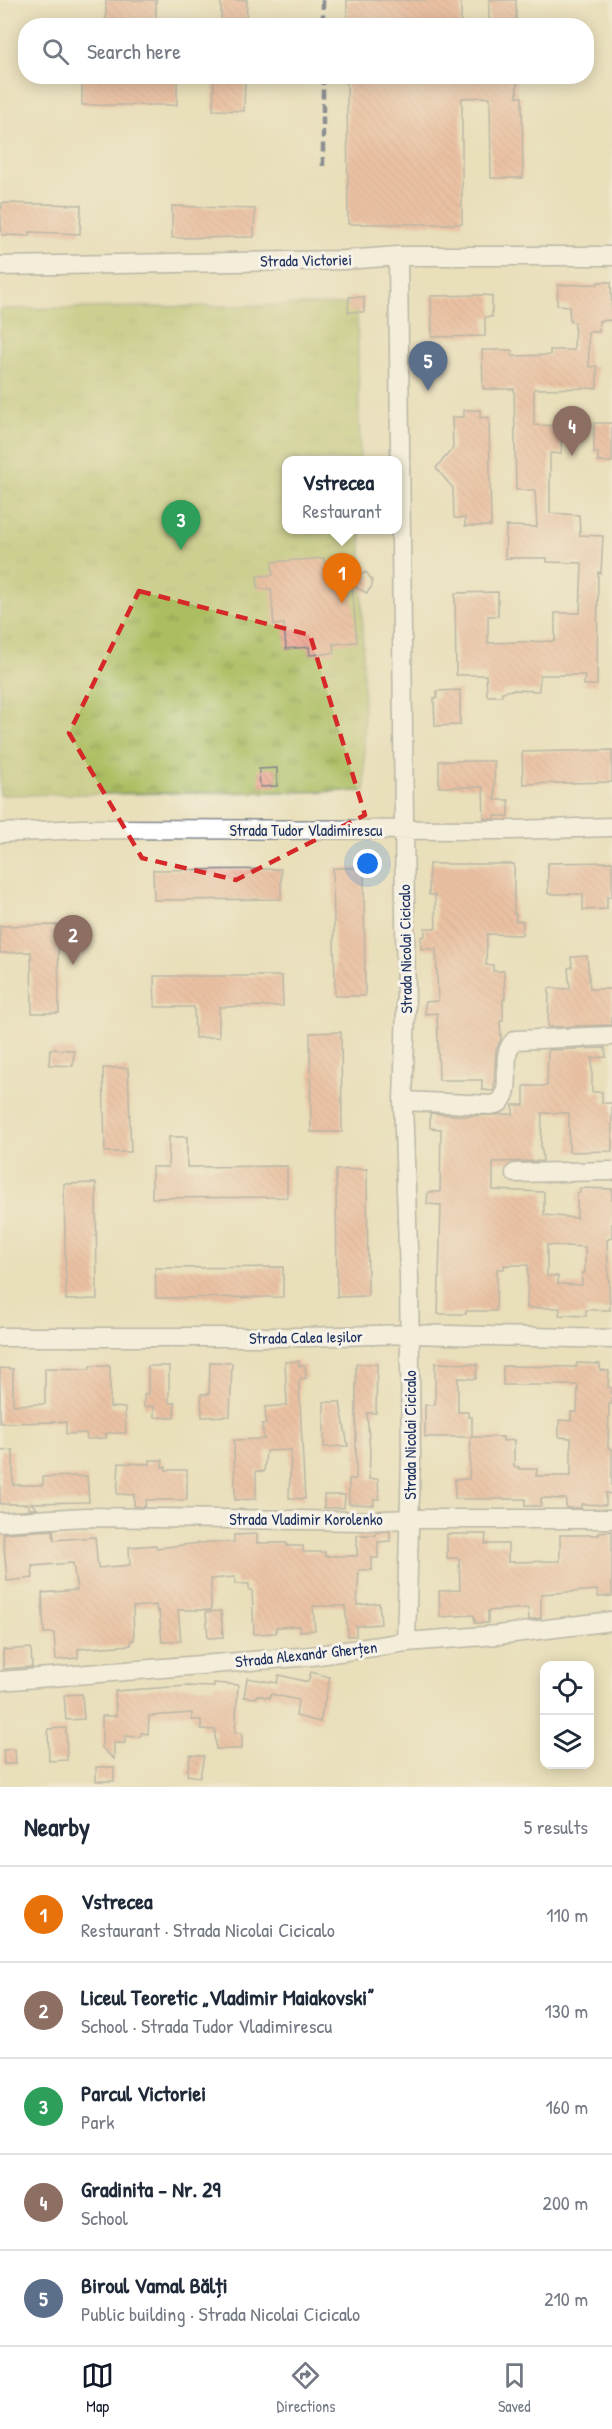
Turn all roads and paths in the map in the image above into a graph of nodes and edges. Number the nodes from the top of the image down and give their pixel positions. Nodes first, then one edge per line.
1 (398, 256) junction
2 (612, 256) edge
3 (0, 266) edge
4 (400, 456) edge
5 (401, 534) edge
6 (612, 827) edge
7 (404, 829) junction
8 (0, 833) edge
9 (612, 1036) edge
10 (403, 1101) junction
11 (612, 1171) edge
12 (515, 1173) dead end
13 (410, 1334) junction
14 (0, 1337) edge
15 (612, 1339) edge
16 (409, 1519) junction
17 (612, 1519) edge
18 (0, 1522) edge
19 (612, 1621) edge
20 (406, 1642) junction
21 (0, 1681) edge

1 - 2 street, Strada Victoriei
1 - 3 street, Strada Victoriei
1 - 4 street, Strada Nicolai Cicicalo
5 - 7 street, Strada Nicolai Cicicalo
6 - 7 street, Strada Tudor Vladimirescu
7 - 8 street, Strada Tudor Vladimirescu
7 - 10 street, Strada Nicolai Cicicalo
9 - 10 street
10 - 13 street, Strada Nicolai Cicicalo
11 - 12 street
13 - 14 street, Strada Calea Ieșilor
13 - 15 street, Strada Calea Ieșilor
13 - 16 street, Strada Nicolai Cicicalo
16 - 17 street, Strada Vladimir Korolenko
16 - 18 street, Strada Vladimir Korolenko
16 - 20 street, Strada Nicolai Cicicalo
19 - 20 street, Strada Alexandr Gherțen
20 - 21 street, Strada Alexandr Gherțen

